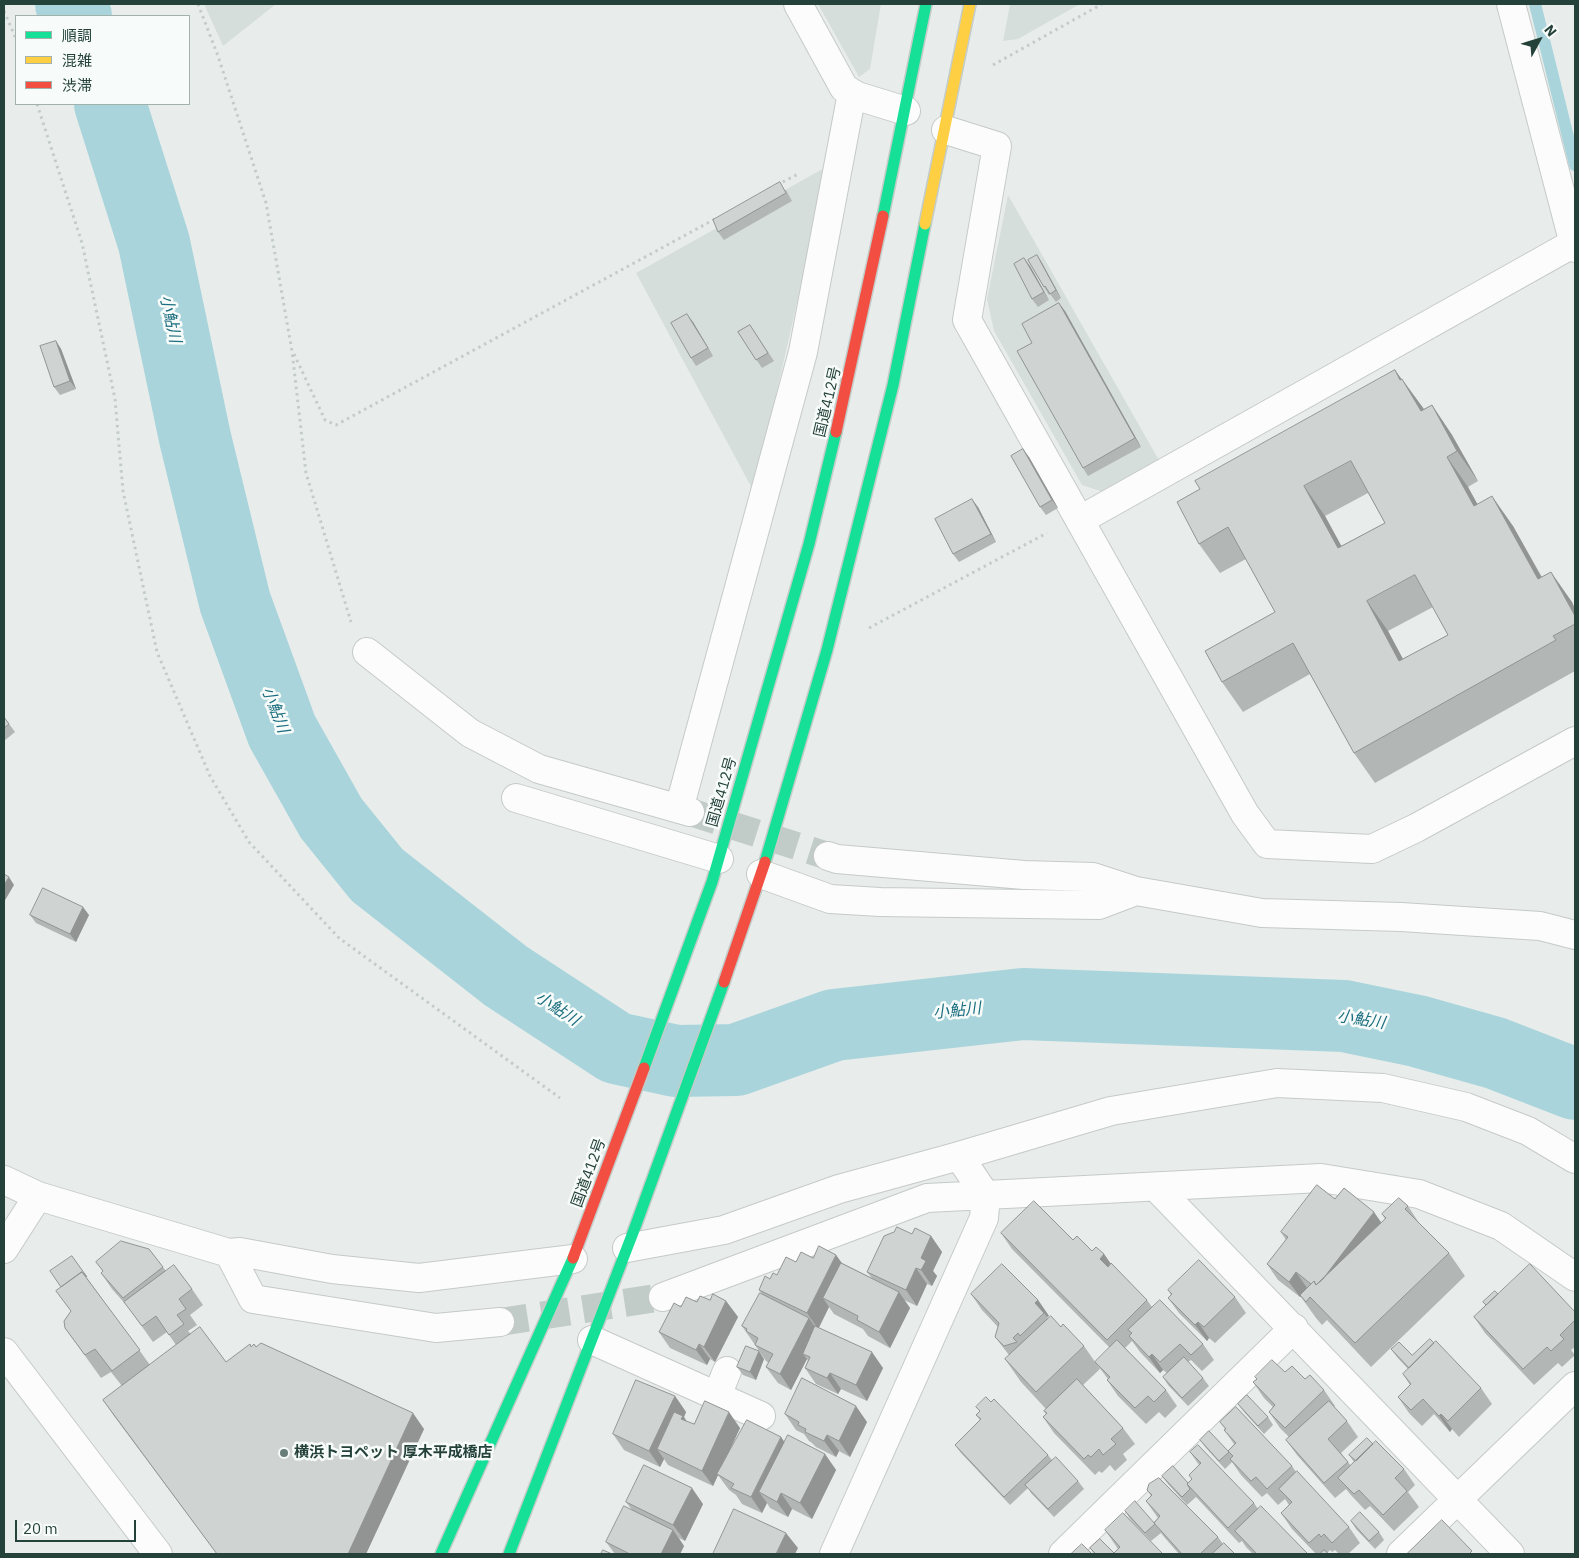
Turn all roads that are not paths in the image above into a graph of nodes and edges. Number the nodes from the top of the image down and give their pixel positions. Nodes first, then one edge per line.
1 (798, 4) edge
2 (926, 4) edge
3 (970, 4) edge
4 (1511, 4) edge
5 (852, 93) junction
6 (906, 111) junction
7 (946, 130) junction
8 (1575, 245) edge
9 (1080, 520) junction
10 (367, 652) road end
11 (1575, 742) edge
12 (516, 798) dead end
13 (828, 856) tunnel mouth
14 (716, 870) junction
15 (758, 885) junction
16 (1136, 891) junction
17 (1575, 935) edge
18 (959, 1156) junction
19 (1575, 1159) edge
20 (4, 1180) edge
21 (1156, 1187) junction
22 (38, 1196) junction
23 (986, 1196) junction
24 (631, 1239) junction
25 (4, 1249) edge
26 (577, 1249) junction
27 (229, 1253) junction
28 (1575, 1277) edge
29 (663, 1297) tunnel mouth
30 (500, 1322) tunnel mouth
31 (1294, 1328) junction
32 (592, 1340) junction
33 (4, 1352) edge
34 (727, 1371) dead end
35 (1575, 1386) edge
36 (717, 1396) junction
37 (761, 1416) dead end
38 (1457, 1500) junction
39 (158, 1554) edge
40 (441, 1554) edge
41 (509, 1554) edge
42 (834, 1554) edge
43 (1063, 1554) edge
44 (1401, 1554) edge
45 (1510, 1554) edge

1 - 5 street
2 - 6 highway, 国道412号
3 - 7 highway
4 - 8 street
5 - 6 street
5 - 10 street
6 - 14 highway, 国道412号
7 - 9 street
7 - 15 highway
8 - 9 street
9 - 11 street
12 - 14 street
13 - 16 street
14 - 26 highway, 国道412号
15 - 16 street
15 - 24 highway
16 - 17 street
18 - 19 street
18 - 23 street
18 - 24 street
20 - 22 street
21 - 23 street
21 - 28 street
21 - 31 street
22 - 25 street
22 - 27 street
23 - 29 street
23 - 42 street
24 - 32 highway
26 - 27 street
26 - 40 highway, 国道412号
27 - 30 street
31 - 38 street
31 - 43 street
32 - 36 street
32 - 41 highway
33 - 39 street
34 - 36 street
35 - 38 street
36 - 37 street
38 - 44 street
38 - 45 street

